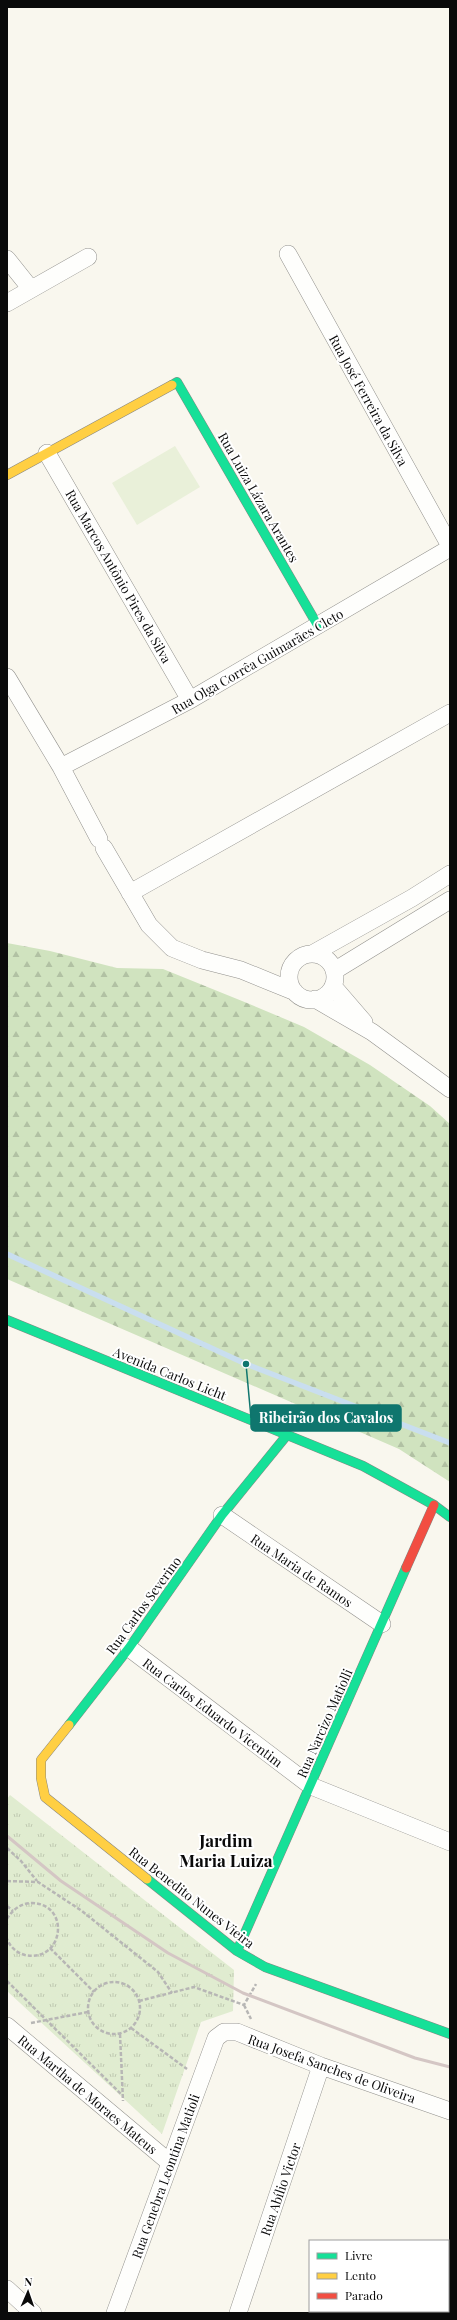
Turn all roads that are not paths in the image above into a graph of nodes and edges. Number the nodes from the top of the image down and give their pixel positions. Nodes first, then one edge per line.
1 (288, 254) dead end
2 (88, 256) dead end
3 (7, 259) edge
4 (31, 289) junction
5 (7, 303) edge
6 (47, 453) junction
7 (7, 475) edge
8 (450, 547) edge
9 (318, 626) junction
10 (7, 676) edge
11 (190, 700) junction
12 (450, 713) edge
13 (61, 767) junction
14 (450, 874) edge
15 (130, 894) junction
16 (450, 900) edge
17 (312, 954) junction
18 (241, 970) junction
19 (290, 971) junction
20 (334, 979) junction
21 (295, 992) junction
22 (315, 999) junction
23 (372, 1032) junction
24 (447, 1083) edge
25 (7, 1320) edge
26 (287, 1435) junction
27 (434, 1505) junction
28 (222, 1516) junction
29 (450, 1517) edge
30 (382, 1624) junction
31 (129, 1648) junction
32 (311, 1786) junction
33 (45, 1797) joint
34 (450, 1842) edge
35 (237, 1951) junction
36 (8, 2027) edge
37 (450, 2034) edge
38 (216, 2038) joint
39 (321, 2066) junction
40 (450, 2110) edge
41 (169, 2162) junction
42 (7, 2289) edge
43 (33, 2313) edge
44 (115, 2313) edge
45 (238, 2313) edge

1 - 8 street, Rua José Ferreira da Silva
2 - 4 street
3 - 4 street
4 - 5 street
6 - 7 street
6 - 9 street, Rua Luiza Lázara Arantes
6 - 11 street, Rua Marcos Antônio Pires da Silva
8 - 9 street, Rua Olga Corrêa Guimarães Cleto
9 - 11 street, Rua Olga Corrêa Guimarães Cleto
10 - 13 street
11 - 13 street, Rua Olga Corrêa Guimarães Cleto
12 - 15 street
13 - 15 street
14 - 17 street
15 - 18 street
16 - 20 street
17 - 19 street
17 - 20 street
18 - 19 street
18 - 21 street
19 - 21 street
20 - 22 street
20 - 23 street
21 - 22 street
22 - 23 street
23 - 24 street
25 - 26 street, Avenida Carlos Licht
26 - 27 street, Avenida Carlos Licht
26 - 28 street, Rua Carlos Severino
27 - 29 street, Avenida Carlos Licht
27 - 30 street, Rua Narcizo Matiolli
28 - 30 street, Rua Maria de Ramos
28 - 31 street, Rua Carlos Severino
30 - 32 street, Rua Narcizo Matiolli
31 - 32 street, Rua Carlos Eduardo Vicentim
31 - 33 street, Rua Carlos Severino
32 - 34 street, Rua Carlos Eduardo Vicentim
32 - 35 street, Rua Narcizo Matiolli
33 - 35 street, Rua Benedito Nunes Vieira
35 - 37 street, Rua Benedito Nunes Vieira
36 - 41 street, Rua Martha de Moraes Mateus
38 - 39 street, Rua Josefa Sanches de Oliveira
38 - 41 street, Rua Genebra Leontina Matioli
39 - 40 street, Rua Josefa Sanches de Oliveira
39 - 45 street, Rua Abílio Victor
41 - 44 street, Rua Genebra Leontina Matioli
42 - 43 street

